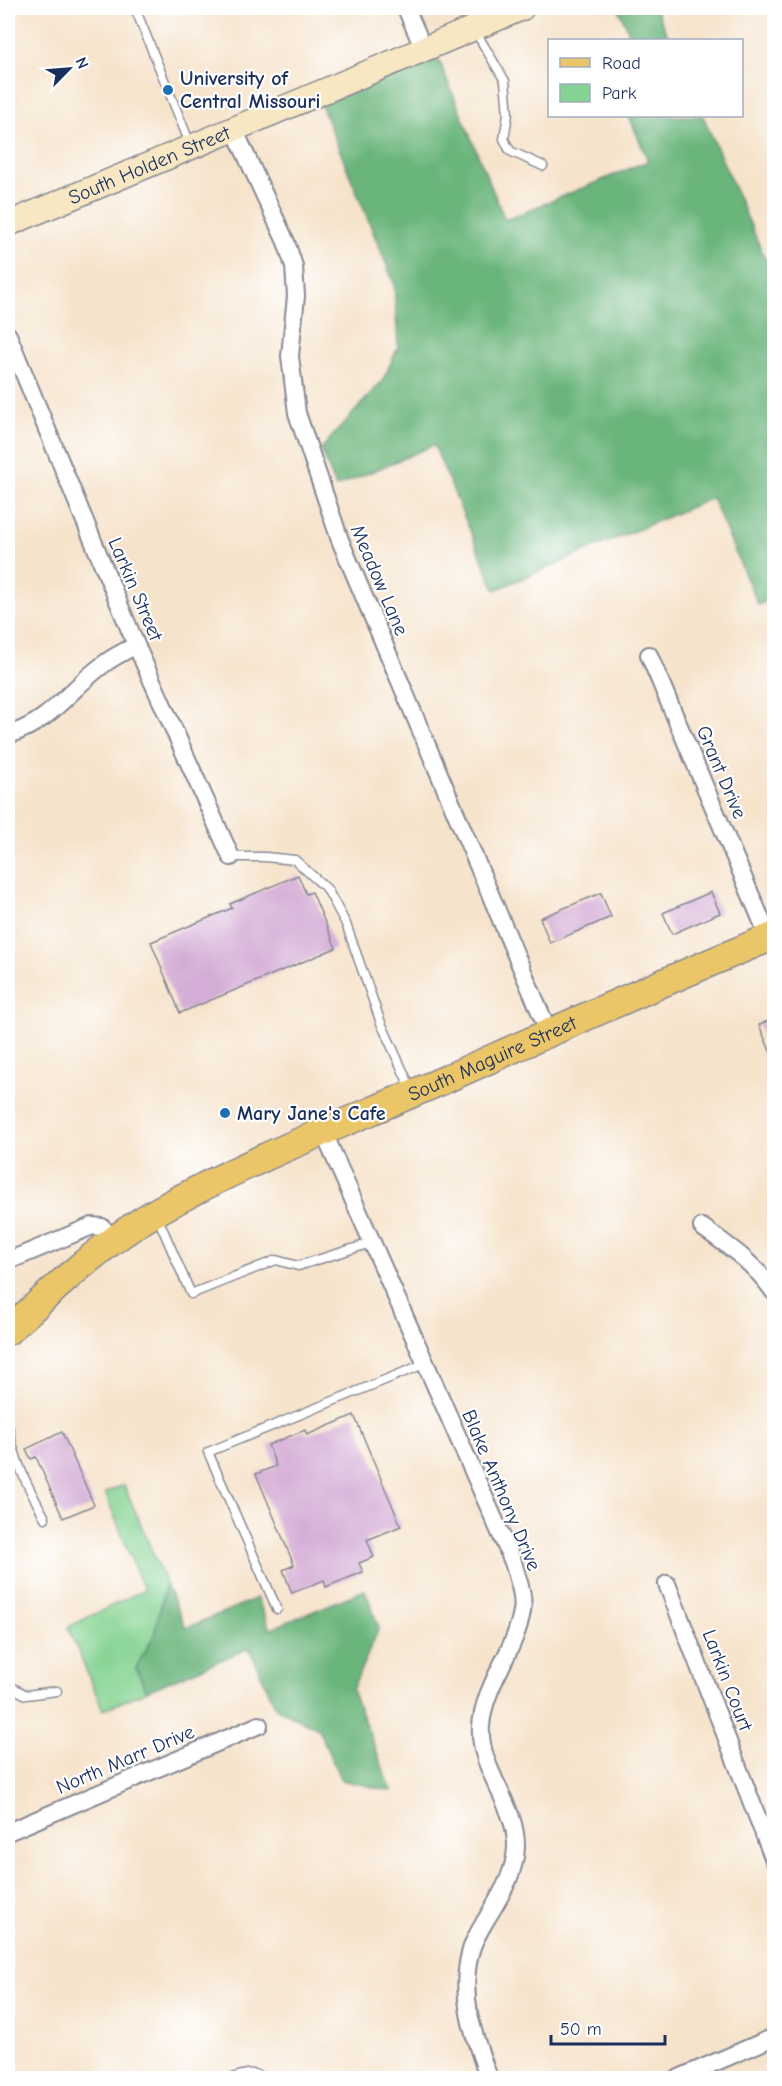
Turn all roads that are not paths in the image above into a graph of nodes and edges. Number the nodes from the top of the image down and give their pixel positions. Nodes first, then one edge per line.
1 (135, 8) edge
2 (406, 8) edge
3 (522, 8) edge
4 (474, 29) junction
5 (424, 50) junction
6 (234, 129) junction
7 (191, 147) junction
8 (543, 166) dead end
9 (8, 224) edge
10 (8, 335) edge
11 (136, 645) junction
12 (649, 655) dead end
13 (8, 735) edge
14 (231, 857) joint
15 (772, 937) edge
16 (549, 1033) junction
17 (413, 1093) junction
18 (323, 1131) junction
19 (155, 1213) junction
20 (702, 1227) dead end
21 (114, 1240) junction
22 (371, 1243) junction
23 (8, 1262) edge
24 (774, 1292) edge
25 (8, 1331) edge
26 (424, 1364) junction
27 (8, 1425) edge
28 (45, 1518) dead end
29 (667, 1584) dead end
30 (277, 1609) dead end
31 (8, 1685) edge
32 (57, 1691) dead end
33 (259, 1725) dead end
34 (8, 1832) edge
35 (774, 1860) edge
36 (774, 2037) edge
37 (233, 2079) edge
38 (262, 2079) edge
39 (489, 2079) edge
40 (679, 2079) edge

1 - 7 lane
2 - 5 street
3 - 4 main road, South Holden Street
4 - 5 main road, South Holden Street
4 - 8 lane
5 - 6 main road, South Holden Street
6 - 7 main road, South Holden Street
6 - 16 street, Meadow Lane
7 - 9 main road, South Holden Street
10 - 11 street, Larkin Street
11 - 13 street
11 - 14 street, Larkin Street
12 - 15 street, Grant Drive
14 - 17 lane
15 - 16 main road, South Maguire Street
16 - 17 main road, South Maguire Street
17 - 18 main road, South Maguire Street
18 - 19 main road, South Maguire Street
18 - 22 street, Blake Anthony Drive
19 - 21 main road, South Maguire Street
19 - 22 lane
20 - 24 street
21 - 23 street
21 - 25 main road, South Maguire Street
22 - 26 street, Blake Anthony Drive
26 - 30 lane
26 - 39 street, Blake Anthony Drive
27 - 28 lane
29 - 35 street, Larkin Court
31 - 32 lane
33 - 34 street, North Marr Drive
36 - 40 street
37 - 38 lane

